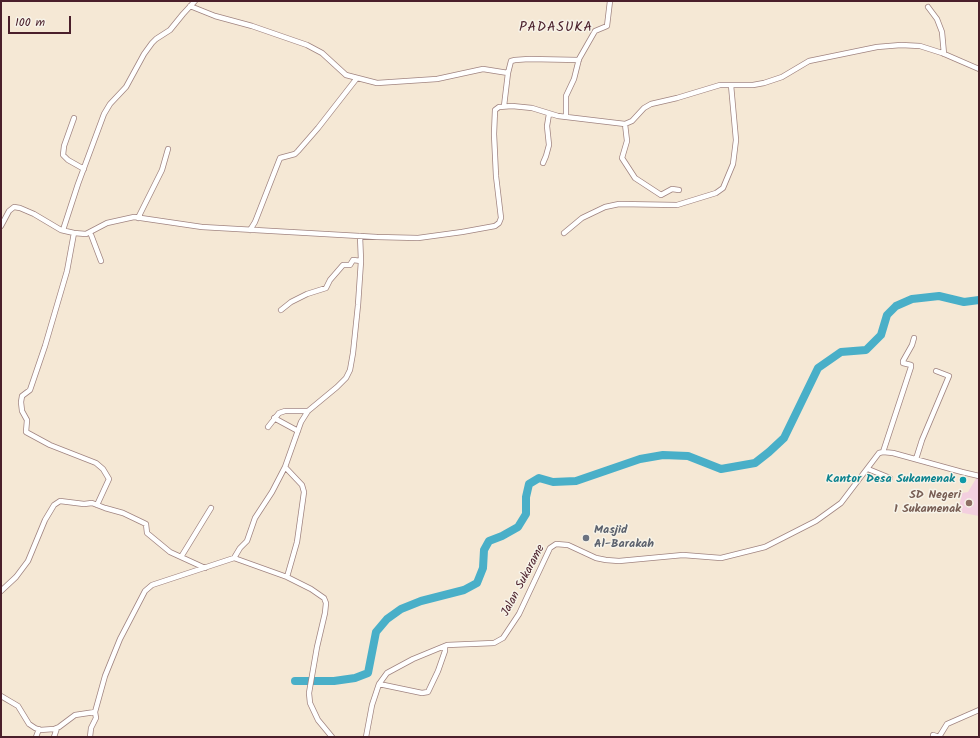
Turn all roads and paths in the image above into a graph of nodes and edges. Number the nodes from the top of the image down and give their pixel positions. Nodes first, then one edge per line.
1 (195, 1) edge
2 (610, 1) edge
3 (190, 6) junction
4 (928, 7) dead end
5 (944, 54) junction
6 (578, 60) junction
7 (979, 69) edge
8 (508, 73) junction
9 (357, 78) junction
10 (731, 85) junction
11 (504, 106) junction
12 (549, 114) junction
13 (566, 117) junction
14 (74, 118) dead end
15 (625, 124) junction
16 (168, 149) dead end
17 (543, 162) dead end
18 (84, 169) junction
19 (679, 190) dead end
20 (138, 218) junction
21 (1, 226) edge
22 (63, 230) junction
23 (250, 230) junction
24 (90, 232) junction
25 (74, 233) junction
26 (564, 233) dead end
27 (360, 236) junction
28 (101, 261) dead end
29 (361, 261) junction
30 (281, 310) dead end
31 (914, 338) dead end
32 (936, 371) dead end
33 (308, 411) junction
34 (274, 418) junction
35 (268, 427) dead end
36 (298, 431) junction
37 (883, 452) junction
38 (916, 459) junction
39 (285, 467) junction
40 (868, 469) junction
41 (979, 476) edge
42 (890, 478) dead end
43 (97, 504) junction
44 (211, 508) dead end
45 (181, 557) junction
46 (234, 558) junction
47 (205, 568) junction
48 (287, 577) junction
49 (1, 591) edge
50 (445, 646) junction
51 (380, 684) junction
52 (1, 696) edge
53 (979, 710) edge
54 (95, 712) junction
55 (57, 728) junction
56 (39, 729) junction
57 (932, 735) dead end
58 (36, 737) edge
59 (54, 737) edge
60 (90, 737) edge
61 (332, 737) edge
62 (366, 737) edge
63 (939, 737) edge

1 - 3 street
2 - 6 street
3 - 9 street
3 - 18 street
4 - 5 street
5 - 7 street
5 - 10 street
6 - 8 street
6 - 13 street
8 - 9 street
8 - 11 street
9 - 23 street
10 - 15 street
10 - 26 street
11 - 12 street
11 - 27 street
12 - 13 street
12 - 17 street
13 - 15 street
14 - 18 street
15 - 19 street
16 - 20 street
18 - 22 street
20 - 23 street
20 - 24 street
21 - 22 street
22 - 25 street
23 - 27 street
24 - 25 street
24 - 28 street
25 - 43 street
27 - 29 street
29 - 30 street
29 - 33 street
31 - 37 street
32 - 38 street
33 - 34 street
33 - 36 street
34 - 35 street
34 - 36 street
36 - 39 street
37 - 38 street
37 - 40 street, Jalan Sukarame
38 - 41 street
39 - 46 street
39 - 48 street
40 - 42 street
40 - 50 street, Jalan Sukarame
43 - 45 street
43 - 49 street
44 - 45 street
45 - 47 street
46 - 47 street
46 - 48 street
47 - 54 street
48 - 61 street
50 - 51 street, Jalan Sukarame
50 - 51 street
51 - 62 street, Jalan Sukarame
52 - 56 street
53 - 63 street
54 - 55 street
54 - 60 street
55 - 56 street
55 - 59 street
56 - 58 street
57 - 63 street

